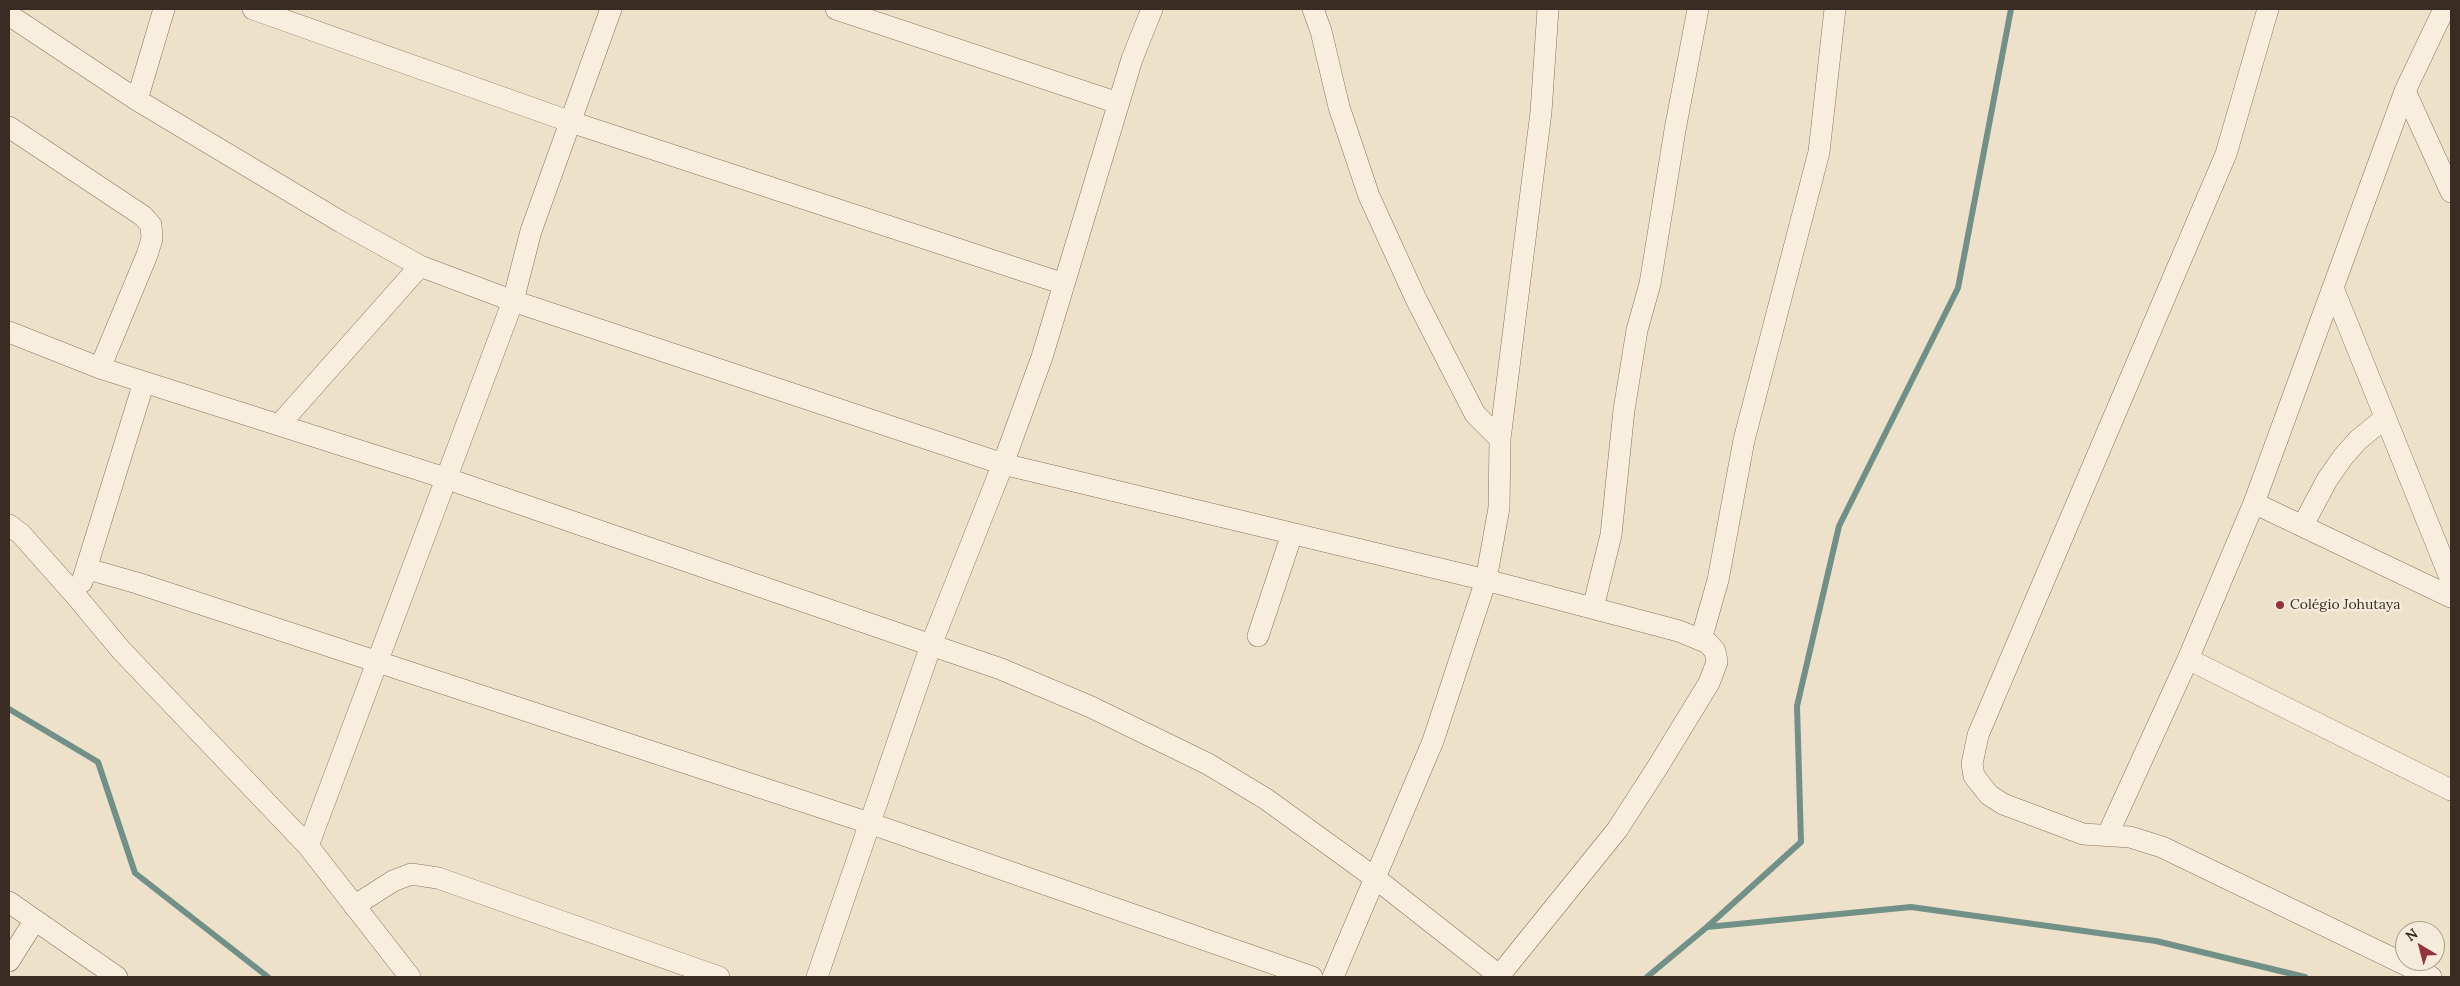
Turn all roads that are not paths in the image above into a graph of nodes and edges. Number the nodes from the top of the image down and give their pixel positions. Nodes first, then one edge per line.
1 (164, 9) edge
2 (253, 9) edge
3 (611, 9) edge
4 (836, 9) edge
5 (1152, 9) edge
6 (1313, 9) edge
7 (1548, 9) edge
8 (1698, 9) edge
9 (1835, 9) edge
10 (2268, 9) edge
11 (2444, 9) edge
12 (9, 15) edge
13 (2405, 91) junction
14 (137, 100) junction
15 (1118, 103) junction
16 (571, 122) junction
17 (9, 127) edge
18 (2451, 192) edge
19 (420, 266) junction
20 (1064, 284) junction
21 (2333, 288) junction
22 (513, 301) junction
23 (9, 332) edge
24 (100, 368) junction
25 (144, 382) junction
26 (2385, 418) junction
27 (278, 425) junction
28 (1500, 439) junction
29 (1003, 464) junction
30 (445, 478) junction
31 (2254, 503) junction
32 (9, 525) edge
33 (2303, 525) junction
34 (1292, 534) junction
35 (88, 569) junction
36 (1486, 580) junction
37 (2451, 580) edge
38 (76, 596) junction
39 (2451, 597) edge
40 (1593, 608) junction
41 (1258, 636) dead end
42 (1701, 640) junction
43 (931, 645) junction
44 (2188, 659) junction
45 (378, 662) junction
46 (2451, 790) edge
47 (869, 823) junction
48 (2108, 834) junction
49 (308, 846) junction
50 (1374, 878) junction
51 (9, 902) edge
52 (354, 906) junction
53 (35, 920) junction
54 (9, 961) edge
55 (1500, 976) edge
56 (117, 977) edge
57 (410, 977) edge
58 (719, 977) edge
59 (817, 977) edge
60 (1312, 977) edge
61 (1333, 977) edge
62 (2431, 977) edge

1 - 14 street
2 - 16 street
3 - 16 street
4 - 15 street
5 - 15 street
6 - 28 street
7 - 28 street
8 - 40 street
9 - 42 street
10 - 48 street
11 - 13 street
12 - 14 street
13 - 18 street
13 - 21 street
14 - 19 street
15 - 20 street
16 - 20 street
16 - 22 street
17 - 24 street
19 - 22 street
19 - 27 street
20 - 29 street
21 - 26 street
21 - 31 street
22 - 29 street
22 - 30 street
23 - 24 street
24 - 25 street
25 - 27 street
25 - 35 street
26 - 33 street
26 - 37 street
27 - 30 street
28 - 36 street
29 - 34 street
29 - 43 street
30 - 43 street
30 - 45 street
31 - 33 street
31 - 44 street
32 - 38 street
33 - 39 street
34 - 36 street
34 - 41 street
35 - 38 street
35 - 45 street
36 - 40 street
36 - 50 street
38 - 49 street
40 - 42 street
42 - 55 street
43 - 47 street
43 - 50 street
44 - 46 street
44 - 48 street
45 - 47 street
45 - 49 street
47 - 59 street
47 - 60 street
48 - 62 street
49 - 52 street
50 - 55 street
50 - 61 street
51 - 53 street
52 - 57 street
52 - 58 street
53 - 54 street
53 - 56 street

